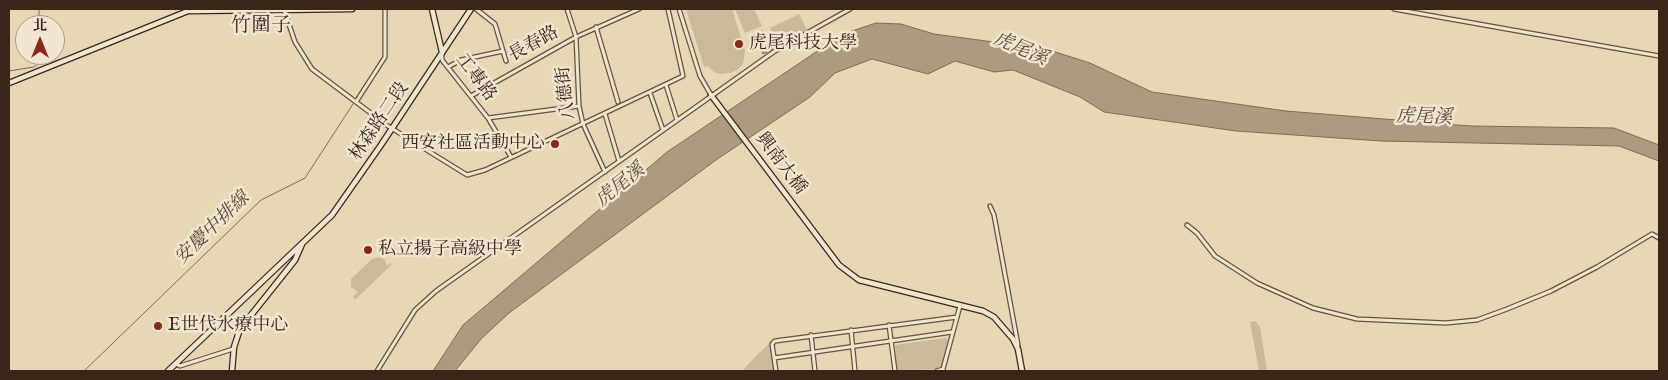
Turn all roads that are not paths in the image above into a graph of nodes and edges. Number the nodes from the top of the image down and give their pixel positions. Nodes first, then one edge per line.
1 (352, 9) edge
2 (385, 9) edge
3 (432, 9) edge
4 (471, 9) edge
5 (476, 9) edge
6 (567, 9) edge
7 (640, 9) edge
8 (668, 9) edge
9 (679, 9) edge
10 (850, 9) edge
11 (1394, 9) edge
12 (284, 10) edge
13 (596, 28) junction
14 (576, 37) junction
15 (503, 51) junction
16 (442, 52) junction
17 (1659, 56) edge
18 (506, 61) dead end
19 (448, 67) junction
20 (9, 83) edge
21 (666, 86) junction
22 (650, 93) junction
23 (712, 95) junction
24 (471, 96) junction
25 (356, 102) junction
26 (618, 102) dead end
27 (579, 106) junction
28 (605, 114) junction
29 (488, 118) junction
30 (677, 120) junction
31 (583, 124) junction
32 (392, 128) junction
33 (663, 130) junction
34 (511, 157) junction
35 (619, 161) junction
36 (605, 172) junction
37 (990, 206) dead end
38 (1187, 226) dead end
39 (1659, 238) edge
40 (303, 243) junction
41 (960, 306) junction
42 (957, 317) junction
43 (889, 325) junction
44 (851, 329) junction
45 (952, 332) junction
46 (811, 335) junction
47 (892, 342) junction
48 (853, 347) junction
49 (234, 349) junction
50 (1018, 349) junction
51 (813, 353) junction
52 (774, 358) junction
53 (176, 364) junction
54 (943, 370) edge
55 (168, 371) edge
56 (232, 371) edge
57 (377, 371) edge
58 (776, 371) edge
59 (815, 371) edge
60 (855, 371) edge
61 (895, 371) edge
62 (937, 371) edge
63 (1022, 371) edge

1 - 12 street
2 - 25 street
3 - 16 street, 工專路
4 - 16 street, 林森路二段
5 - 15 street
6 - 14 street, 八德街
7 - 13 street, 長春路
8 - 21 street
9 - 23 street
10 - 23 street
11 - 17 street
12 - 20 street
12 - 25 street
13 - 14 street, 長春路
13 - 26 street
14 - 24 street, 長春路
14 - 27 street, 八德街
15 - 18 street
15 - 19 street
16 - 19 street, 工專路
16 - 32 street, 林森路二段
19 - 24 street, 工專路
21 - 22 street
21 - 30 street
22 - 28 street
22 - 33 street
23 - 30 street
23 - 41 street, 興南大橋
24 - 29 street, 工專路
25 - 32 street
27 - 29 street
27 - 31 street, 八德街
28 - 31 street
28 - 35 street
29 - 34 street, 工專路
30 - 33 street
31 - 34 street
31 - 36 street, 八德街
32 - 34 street
32 - 40 street, 林森路二段
33 - 35 street
35 - 36 street
36 - 57 street
37 - 50 street
38 - 39 street
40 - 49 street
40 - 53 street, 林森路二段
41 - 42 street
41 - 50 street, 興南大橋
42 - 43 street
42 - 45 street
43 - 44 street
43 - 47 street
44 - 46 street
44 - 48 street
45 - 47 street
45 - 54 street
46 - 51 street
46 - 52 street
47 - 48 street
47 - 61 street
48 - 51 street
48 - 60 street
49 - 53 street
49 - 56 street
50 - 63 street
51 - 52 street
51 - 59 street
52 - 58 street
53 - 55 street, 林森路二段
54 - 62 street

